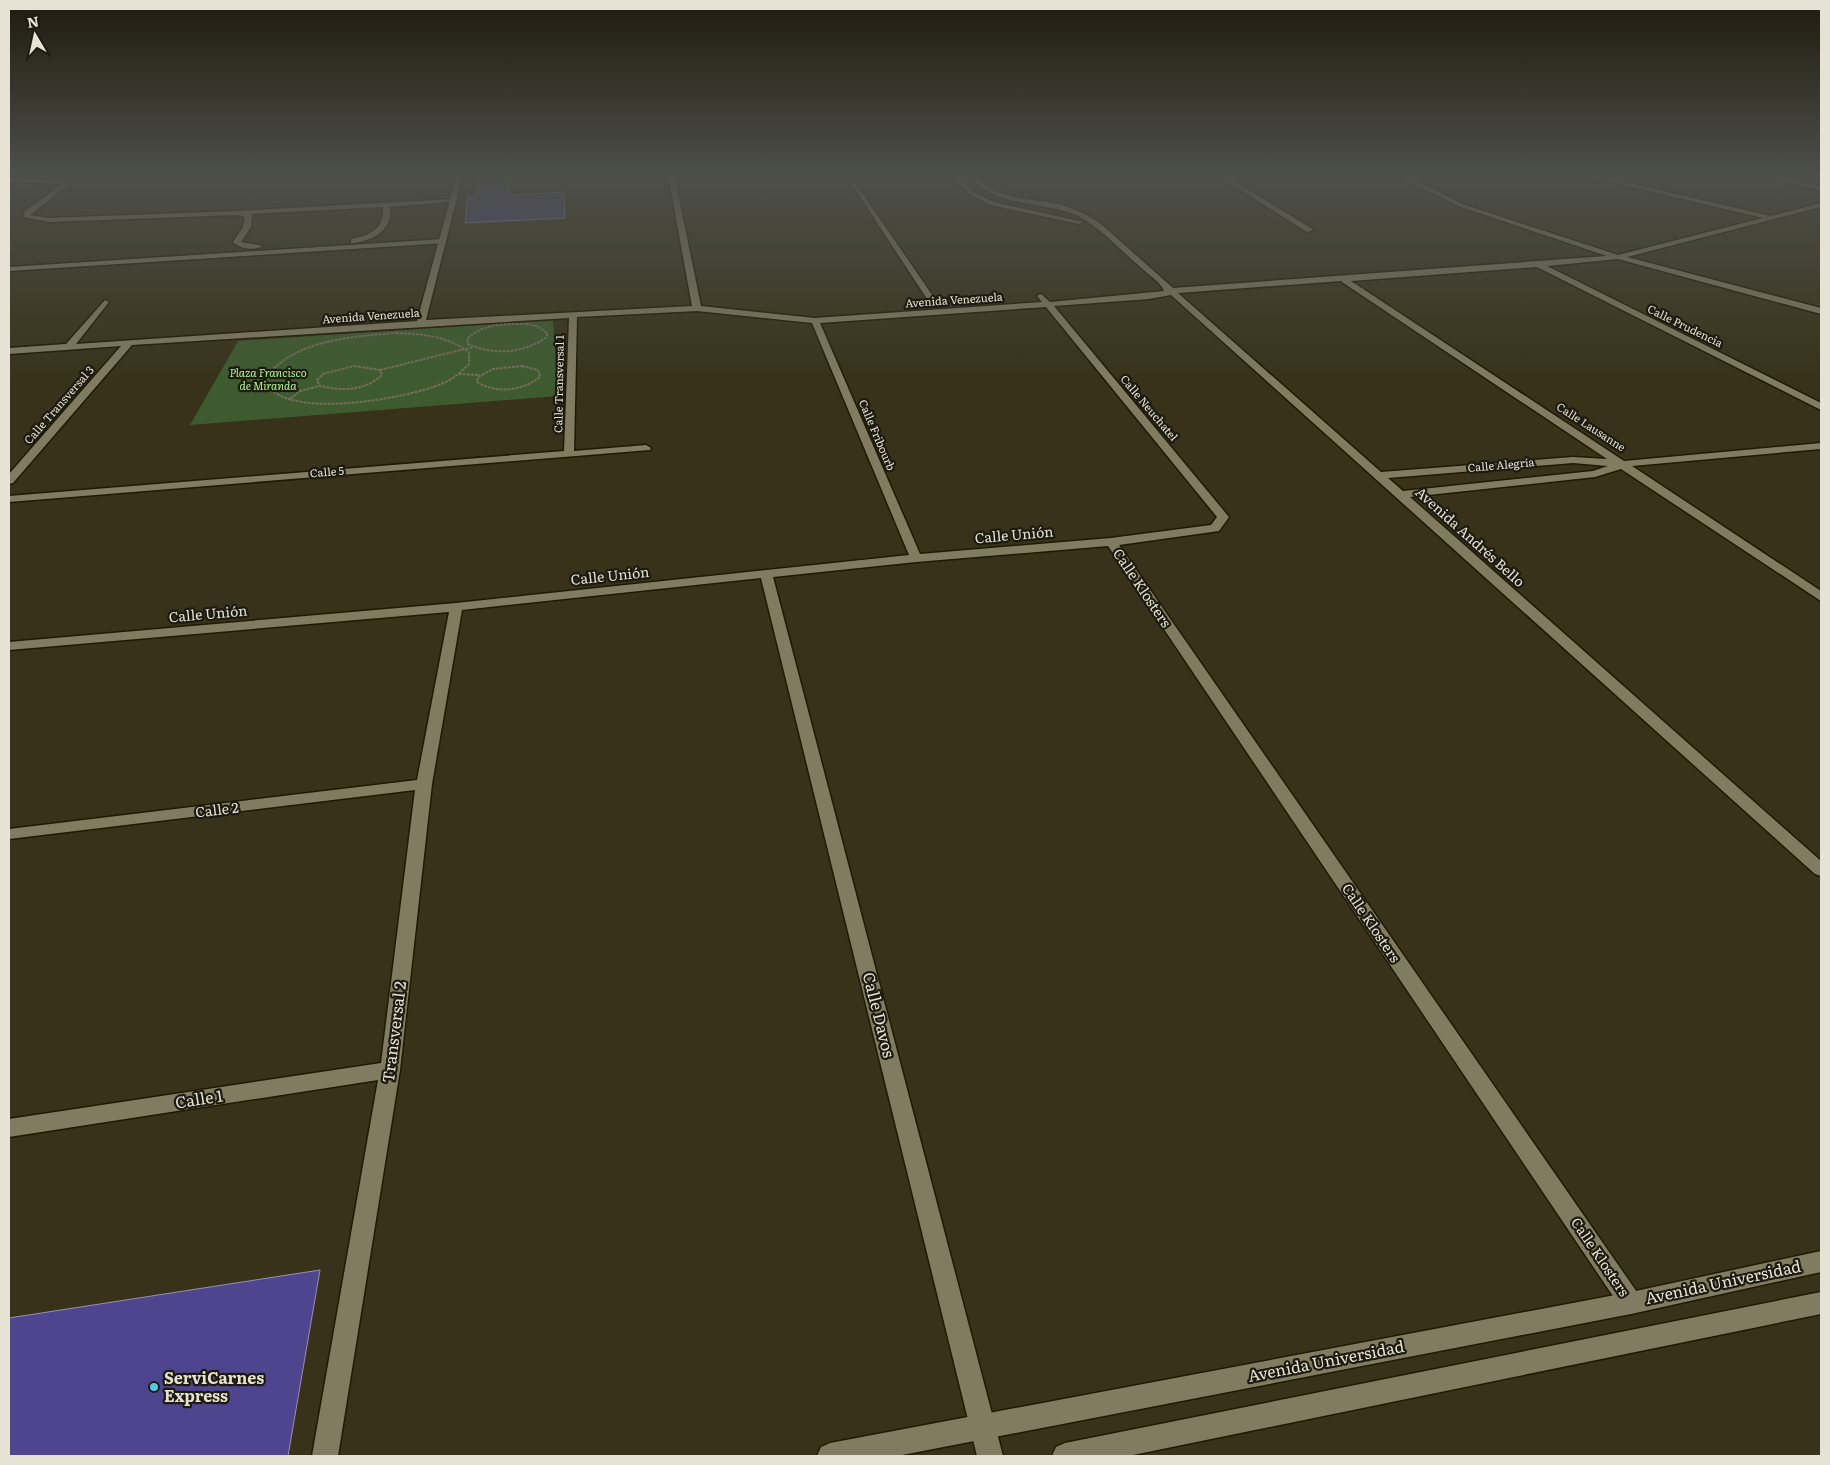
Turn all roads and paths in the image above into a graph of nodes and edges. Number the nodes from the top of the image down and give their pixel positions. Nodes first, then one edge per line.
1 (237, 242) edge
2 (322, 242) edge
3 (422, 242) edge
4 (443, 242) edge
5 (685, 242) edge
6 (894, 242) edge
7 (1117, 242) edge
8 (1572, 242) edge
9 (1676, 242) edge
10 (1618, 257) junction
11 (1538, 266) junction
12 (9, 269) edge
13 (1345, 280) junction
14 (1174, 292) junction
15 (1044, 301) junction
16 (105, 302) dead end
17 (935, 305) junction
18 (697, 308) junction
19 (1821, 311) edge
20 (734, 313) junction
21 (573, 315) junction
22 (815, 321) junction
23 (421, 323) junction
24 (128, 344) junction
25 (69, 347) junction
26 (473, 347) dead end
27 (466, 349) junction
28 (9, 351) edge
29 (380, 370) junction
30 (458, 374) junction
31 (480, 375) junction
32 (320, 386) junction
33 (290, 399) junction
34 (1821, 407) edge
35 (1821, 446) edge
36 (646, 448) dead end
37 (569, 453) junction
38 (1624, 464) junction
39 (1378, 476) junction
40 (9, 481) edge
41 (1400, 495) junction
42 (9, 499) edge
43 (1215, 528) joint
44 (1111, 542) junction
45 (916, 558) junction
46 (766, 574) junction
47 (1821, 597) edge
48 (456, 607) junction
49 (9, 646) edge
50 (424, 784) junction
51 (9, 834) edge
52 (1821, 870) edge
53 (390, 1070) junction
54 (9, 1128) edge
55 (1821, 1261) edge
56 (1631, 1303) junction
57 (1821, 1303) edge
58 (984, 1427) junction
59 (325, 1456) edge
60 (830, 1456) edge
61 (990, 1456) edge
62 (1065, 1456) edge

1 - 2 street
3 - 12 street
4 - 23 street
5 - 18 street
6 - 17 street
7 - 14 street, Avenida Andrés Bello
8 - 10 street
9 - 10 street, Avenida Venezuela
10 - 11 street, Avenida Venezuela
10 - 19 street
11 - 13 street, Avenida Venezuela
11 - 34 street, Calle Prudencia
13 - 14 street, Avenida Venezuela
13 - 38 street, Calle Lausanne
14 - 15 street, Avenida Venezuela
14 - 39 street, Avenida Andrés Bello
15 - 17 street, Avenida Venezuela
15 - 22 street, Avenida Venezuela
15 - 43 street, Calle Neuchatel
16 - 25 street
17 - 20 street, Avenida Venezuela
18 - 20 street, Avenida Venezuela
18 - 21 street, Avenida Venezuela
20 - 22 street, Avenida Venezuela
21 - 23 street, Avenida Venezuela
21 - 37 street, Calle Transversal 1
22 - 45 street, Calle Fribourb
23 - 24 street, Avenida Venezuela
24 - 25 street, Avenida Venezuela
24 - 40 street, Calle Transversal 3
25 - 28 street, Avenida Venezuela
26 - 27 path
27 - 29 path
27 - 30 path
27 - 33 path
29 - 32 path
29 - 32 path
30 - 31 path
30 - 33 path
31 - 31 path
32 - 33 path
35 - 38 street, Calle Alegría
36 - 37 street, Calle 5
37 - 42 street, Calle 5
38 - 39 street, Calle Alegría
38 - 41 street, Calle Alegría
38 - 47 street, Calle Lausanne
39 - 41 street, Avenida Andrés Bello
41 - 52 street, Avenida Andrés Bello
43 - 44 street, Calle Unión
44 - 45 street, Calle Unión
44 - 56 street, Calle Klosters
45 - 46 street, Calle Unión
46 - 48 street, Calle Unión
46 - 58 street, Calle Davos
48 - 49 street, Calle Unión
48 - 50 street, Transversal 2
50 - 51 street, Calle 2
50 - 53 street, Transversal 2
53 - 54 street, Calle 1
53 - 59 street, Transversal 2
55 - 56 street, Avenida Universidad
56 - 58 street, Avenida Universidad
57 - 62 street
58 - 60 street, Avenida Universidad
58 - 61 street, Calle Davos

